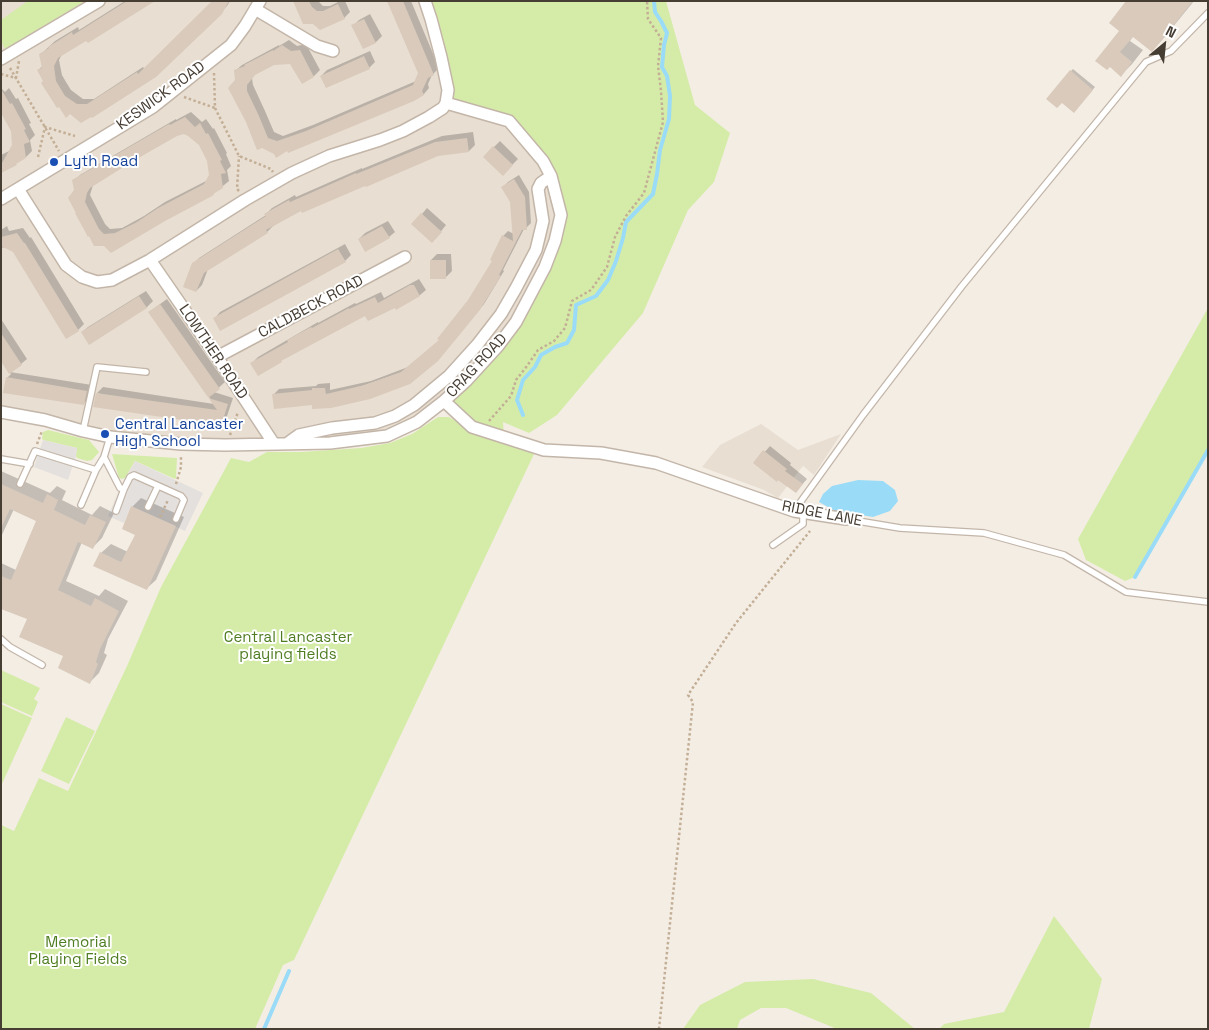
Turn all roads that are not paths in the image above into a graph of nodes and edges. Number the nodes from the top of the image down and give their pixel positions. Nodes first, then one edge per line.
1 (99, 1) edge
2 (425, 1) edge
3 (258, 5) edge
4 (1208, 13) edge
5 (333, 51) dead end
6 (3, 59) edge
7 (446, 103) junction
8 (551, 176) junction
9 (18, 189) junction
10 (1, 199) edge
11 (404, 257) dead end
12 (150, 260) junction
13 (217, 357) junction
14 (146, 372) dead end
15 (444, 401) junction
16 (1, 412) edge
17 (83, 431) junction
18 (110, 437) junction
19 (288, 443) junction
20 (274, 444) junction
21 (104, 457) junction
22 (1, 459) edge
23 (30, 464) junction
24 (96, 470) junction
25 (20, 484) dead end
26 (158, 486) junction
27 (124, 489) junction
28 (81, 505) dead end
29 (148, 506) dead end
30 (116, 511) dead end
31 (804, 513) junction
32 (176, 519) dead end
33 (846, 519) joint
34 (773, 545) dead end
35 (1208, 602) edge
36 (1, 639) edge
37 (42, 665) dead end

1 - 6 street
2 - 7 street
3 - 5 street, KESWICK ROAD
3 - 9 street, KESWICK ROAD
4 - 31 lane
7 - 8 street, CRAG ROAD
7 - 12 street
8 - 15 street, CRAG ROAD
8 - 19 street, CRAG ROAD
9 - 10 street, KESWICK ROAD
9 - 12 street
11 - 13 street, CALDBECK ROAD
12 - 13 street, LOWTHER ROAD
13 - 20 street, LOWTHER ROAD
14 - 17 lane
15 - 19 street, CRAG ROAD
15 - 31 street, RIDGE LANE
16 - 17 street, CRAG ROAD
17 - 18 street, CRAG ROAD
18 - 20 street, CRAG ROAD
18 - 21 lane
19 - 20 street, CRAG ROAD
21 - 24 lane
21 - 27 lane
22 - 23 lane
23 - 24 lane
23 - 25 lane
24 - 28 lane
26 - 27 lane
26 - 29 lane
26 - 32 lane
27 - 30 lane
31 - 33 street, RIDGE LANE
31 - 34 lane
33 - 35 lane, RIDGE LANE
36 - 37 lane

